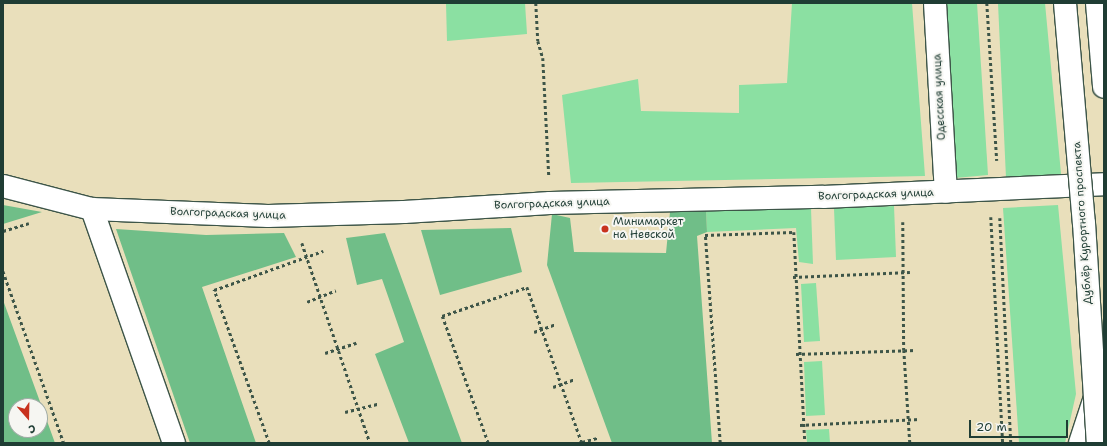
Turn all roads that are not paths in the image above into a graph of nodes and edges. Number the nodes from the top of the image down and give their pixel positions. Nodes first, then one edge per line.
1 (935, 3) edge
2 (1065, 3) edge
3 (1097, 3) edge
4 (1104, 87) edge
5 (1104, 184) edge
6 (3, 186) edge
7 (946, 192) junction
8 (92, 208) junction
9 (1095, 398) junction
10 (174, 443) edge
11 (1080, 443) edge
12 (1098, 443) edge

1 - 7 street, Одесская улица
2 - 9 street, Дублёр Курортного проспекта, bridge
3 - 4 street
5 - 7 street, Волгоградская улица
6 - 8 street, Волгоградская улица
7 - 8 street, Волгоградская улица
8 - 10 street
9 - 11 street
9 - 12 street, Дублёр Курортного проспекта, bridge

